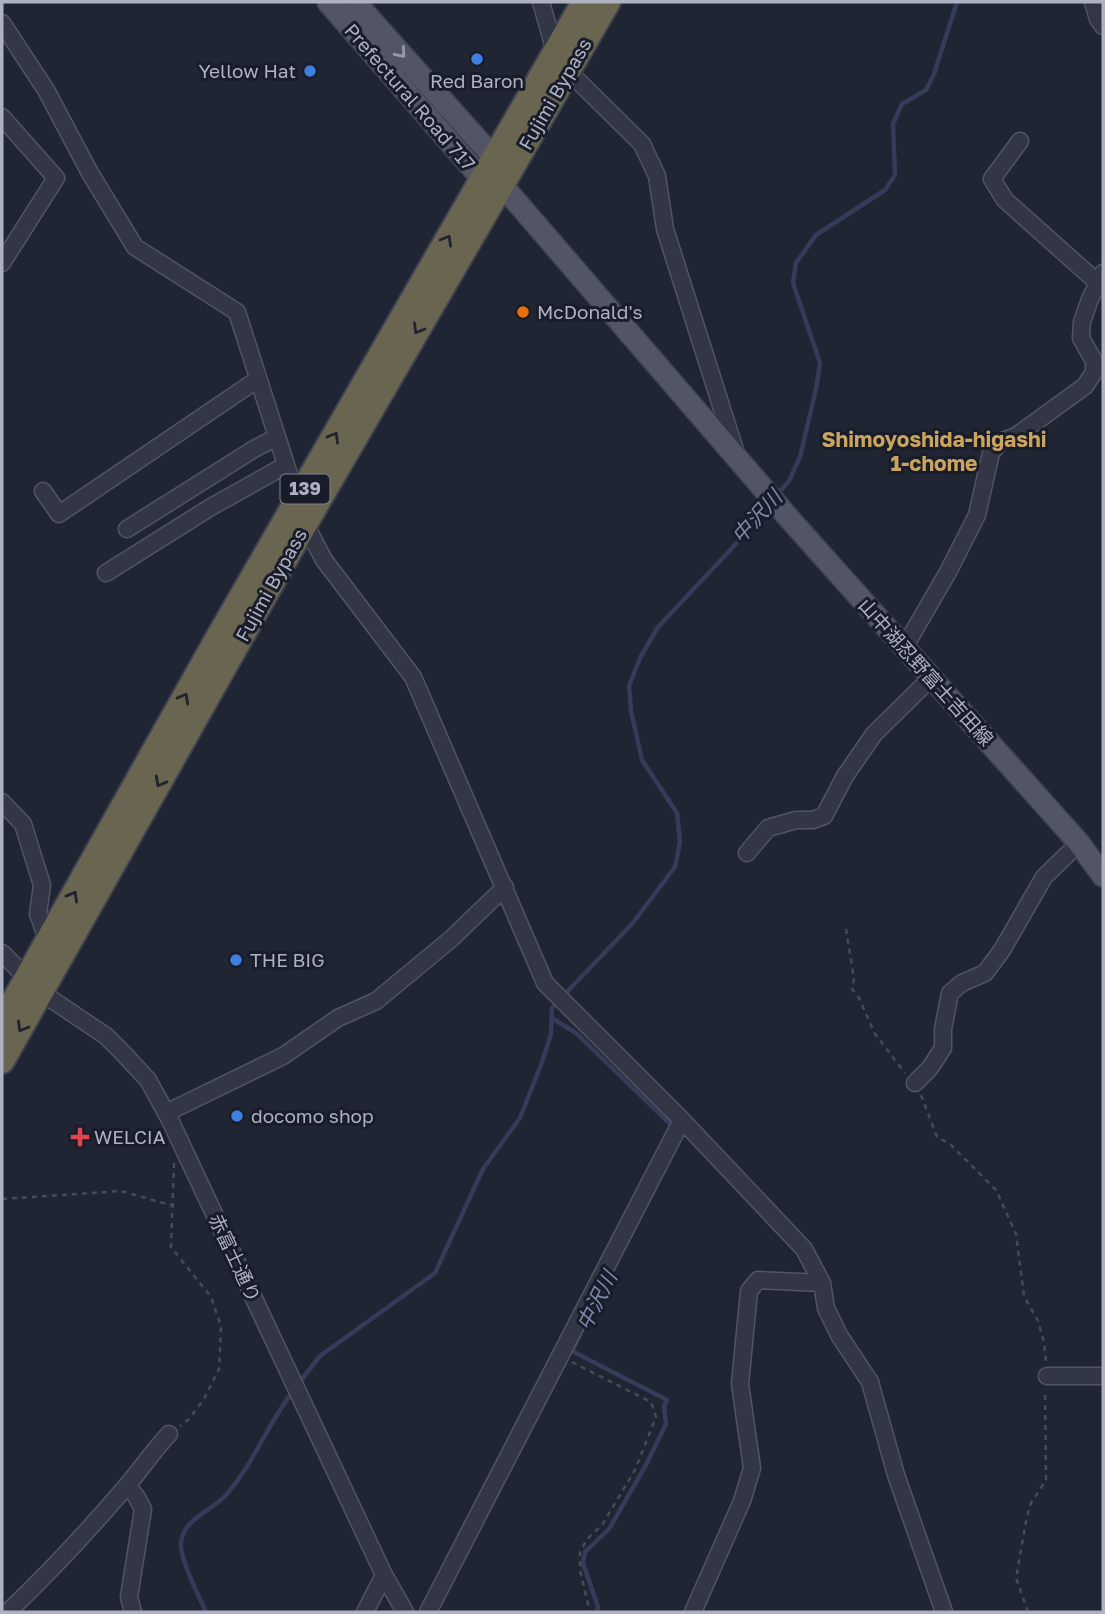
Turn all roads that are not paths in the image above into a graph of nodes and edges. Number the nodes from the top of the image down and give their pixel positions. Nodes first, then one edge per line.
1 (328, 2) edge
2 (355, 2) edge
3 (541, 2) edge
4 (584, 2) edge
5 (608, 2) edge
6 (1093, 2) edge
7 (2, 23) edge
8 (1103, 26) edge
9 (561, 61) junction
10 (2, 117) edge
11 (1020, 141) dead end
12 (493, 174) junction
13 (2, 263) edge
14 (1101, 278) edge
15 (258, 379) junction
16 (277, 437) junction
17 (743, 464) junction
18 (286, 466) junction
19 (43, 491) dead end
20 (301, 513) junction
21 (127, 529) dead end
22 (106, 573) dead end
23 (904, 648) junction
24 (931, 678) junction
25 (2, 802) edge
26 (1079, 843) junction
27 (747, 853) dead end
28 (1103, 876) edge
29 (505, 887) junction
30 (48, 941) junction
31 (2, 953) edge
32 (34, 985) junction
33 (2, 1023) edge
34 (2, 1062) edge
35 (915, 1083) road end
36 (166, 1113) junction
37 (681, 1120) junction
38 (822, 1283) junction
39 (1103, 1376) edge
40 (1047, 1377) road end
41 (169, 1434) road end
42 (127, 1486) junction
43 (384, 1575) junction
44 (8, 1612) edge
45 (133, 1612) edge
46 (365, 1612) edge
47 (405, 1612) edge
48 (428, 1612) edge
49 (693, 1612) edge
50 (944, 1612) edge

1 - 12 main road, Prefectural Road 717
2 -> 12 main road
3 - 9 street
4 - 9 highway, Fujimi Bypass / 139
5 - 9 highway, Fujimi Bypass / 139
6 - 8 street
7 - 15 street
9 - 12 highway, Fujimi Bypass / 139
9 - 17 street
10 - 13 street
11 - 14 street
12 - 17 main road, Prefectural Road 717
12 - 20 highway, Fujimi Bypass / 139
14 - 23 street
15 - 16 street
15 - 19 street
16 - 18 street
16 - 21 street
17 - 23 main road, 山中湖忍野富士吉田線
18 - 20 street
18 - 22 street
20 - 29 street
30 -> 20 highway, Fujimi Bypass / 139
20 -> 32 highway, Fujimi Bypass / 139
23 - 24 main road, 山中湖忍野富士吉田線
24 - 26 main road, 山中湖忍野富士吉田線
24 - 27 street
25 - 30 street
26 - 28 main road, 山中湖忍野富士吉田線
26 - 35 street
29 - 36 street
29 - 37 street
30 - 32 highway, Fujimi Bypass / 139
31 - 32 street, 赤富士通り
32 - 33 highway, Fujimi Bypass / 139
32 -> 34 highway, Fujimi Bypass / 139
32 - 36 street, 赤富士通り
36 - 43 street, 赤富士通り
37 - 38 street
37 - 48 street
38 - 49 street
38 - 50 street
39 - 40 street
41 - 42 street
42 - 44 street
42 - 45 street
43 - 46 street
43 - 47 street, 赤富士通り

